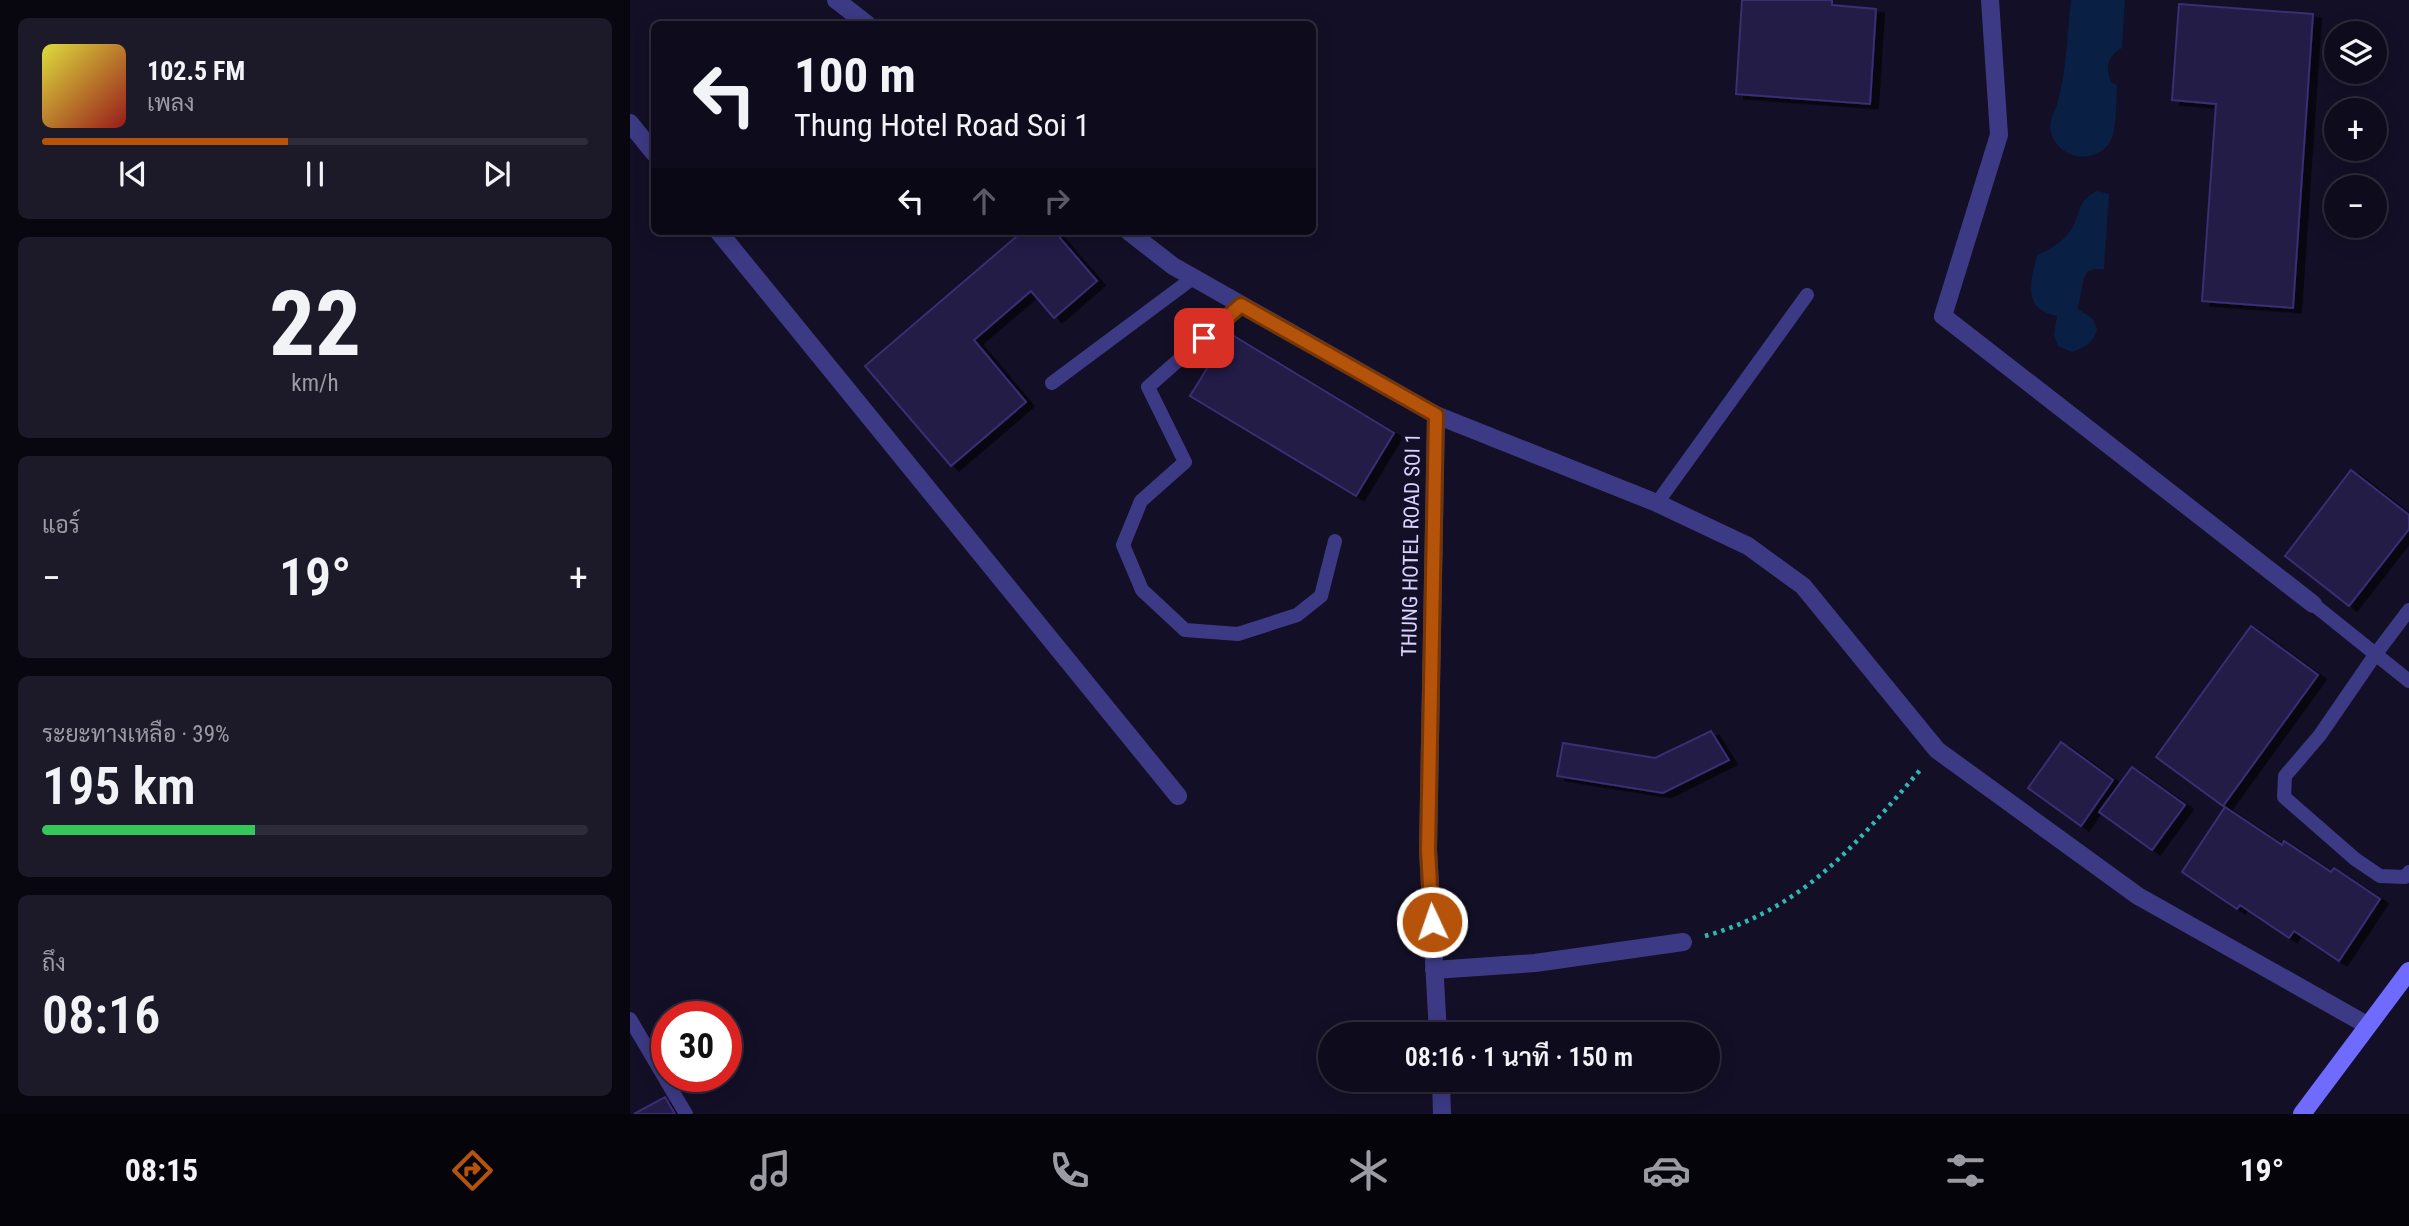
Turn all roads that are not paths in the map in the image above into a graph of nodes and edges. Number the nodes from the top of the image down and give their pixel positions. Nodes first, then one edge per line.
1 (836, 0) edge
2 (1990, 0) edge
3 (863, 21) edge
4 (630, 123) edge
5 (651, 149) edge
6 (721, 235) edge
7 (1133, 235) edge
8 (1193, 278) junction
9 (1807, 295) dead end
10 (1241, 305) junction
11 (1052, 383) dead end
12 (1436, 415) junction
13 (1657, 503) junction
14 (1335, 541) dead end
15 (2313, 604) joint
16 (2409, 610) edge
17 (2375, 655) junction
18 (2409, 681) edge
19 (1178, 796) dead end
20 (2409, 872) edge
21 (1683, 942) road end
22 (1434, 970) junction
23 (2409, 971) edge
24 (630, 1018) edge
25 (1437, 1022) edge
26 (2367, 1025) junction
27 (1442, 1092) edge
28 (686, 1114) edge
29 (1443, 1114) edge
30 (2302, 1114) edge

1 - 3 street
2 - 15 street
4 - 5 street
6 - 19 street
7 - 8 street, THUNG HOTEL ROAD SOI 1
8 - 10 street, THUNG HOTEL ROAD SOI 1
8 - 11 lane
9 - 13 lane
10 - 12 street, THUNG HOTEL ROAD SOI 1
10 - 14 lane
12 - 13 street
12 - 22 street, THUNG HOTEL ROAD SOI 1
13 - 26 street
15 - 17 lane
16 - 17 lane
17 - 18 lane
17 - 20 lane
21 - 22 street
22 - 25 street, THUNG HOTEL ROAD SOI 1
23 - 26 main road
24 - 28 lane
26 - 30 main road
27 - 29 street

